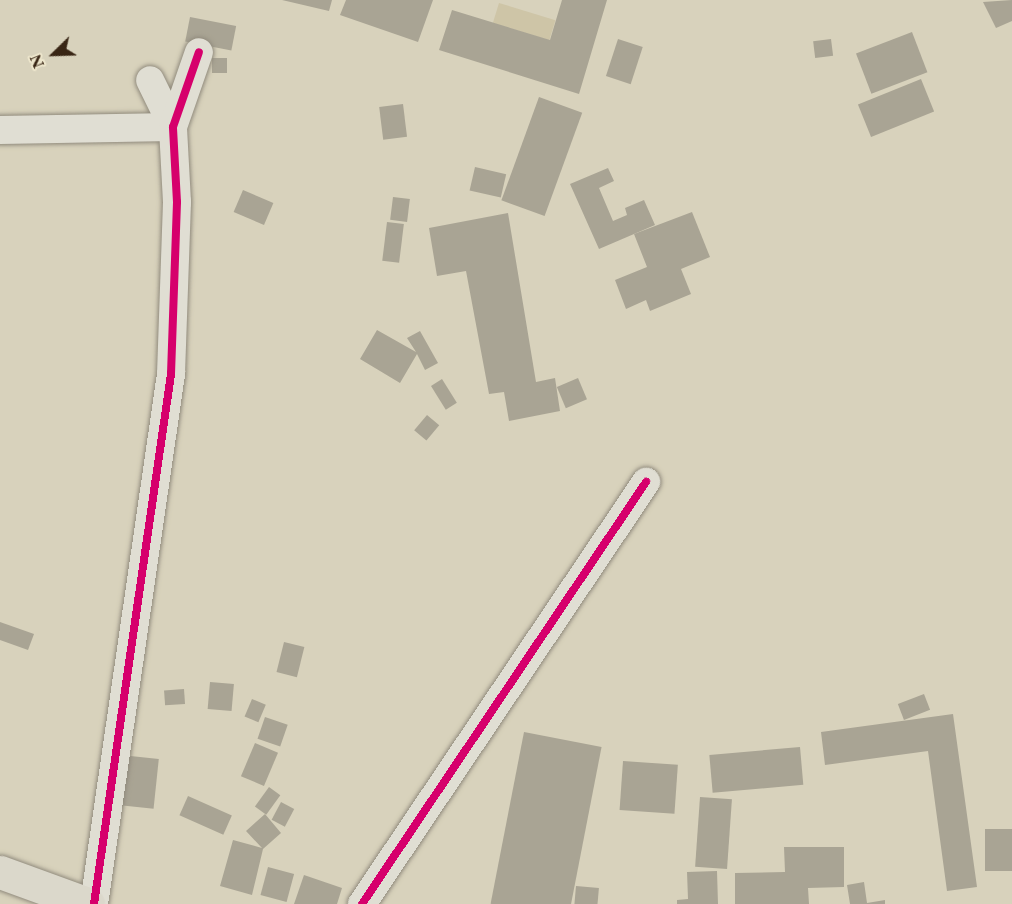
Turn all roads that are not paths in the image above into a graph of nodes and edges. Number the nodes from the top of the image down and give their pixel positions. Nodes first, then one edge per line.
1 (199, 52) dead end
2 (150, 80) dead end
3 (173, 127) junction
4 (0, 130) edge
5 (646, 482) dead end
6 (0, 872) edge
7 (88, 904) edge
8 (93, 904) edge
9 (362, 904) edge

1 - 3 street
2 - 3 street
3 - 4 street
3 - 8 street
5 - 9 street
6 - 7 main road

